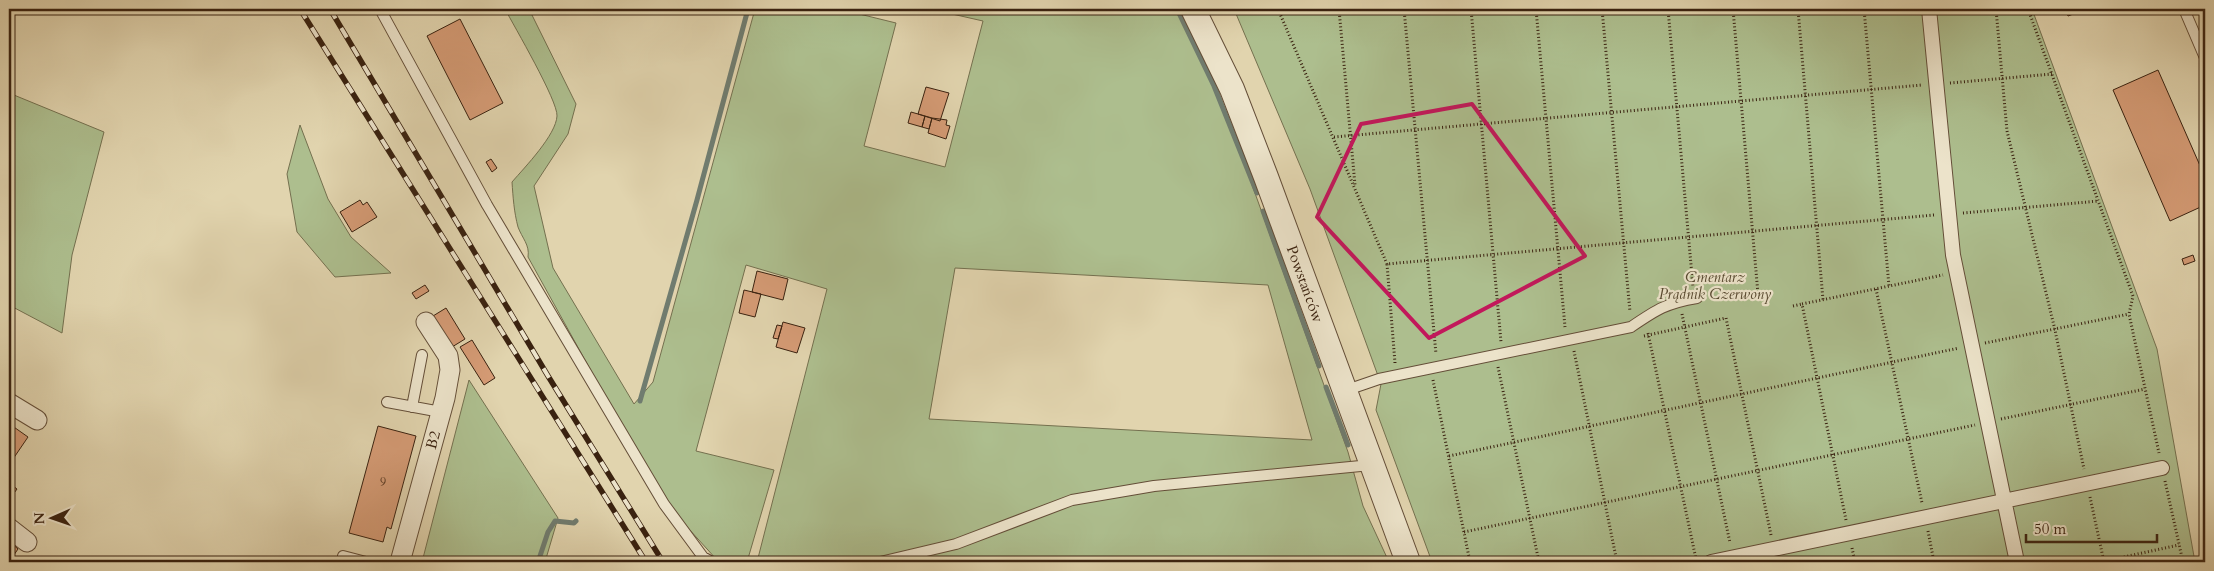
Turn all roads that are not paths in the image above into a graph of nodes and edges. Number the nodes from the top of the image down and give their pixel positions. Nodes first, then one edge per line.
1 (380, 9) edge
2 (1193, 9) edge
3 (1929, 9) edge
4 (2184, 9) edge
5 (2205, 58) edge
6 (1695, 298) road end
7 (426, 322) dead end
8 (422, 355) dead end
9 (1343, 391) junction
10 (387, 402) dead end
11 (9, 403) edge
12 (412, 407) junction
13 (441, 412) junction
14 (37, 420) dead end
15 (1371, 465) junction
16 (2162, 468) road end
17 (2004, 500) junction
18 (9, 528) edge
19 (28, 542) dead end
20 (343, 556) dead end
21 (366, 562) edge
22 (400, 562) edge
23 (712, 562) edge
24 (880, 562) edge
25 (1408, 562) edge
26 (1711, 562) edge
27 (2017, 562) edge

1 - 23 lane
2 - 9 street, Powstańców
3 - 17 street
4 - 5 lane
6 - 9 lane
7 - 13 street, B2
8 - 12 lane
9 - 15 street, Powstańców
10 - 12 lane
11 - 14 street
12 - 13 lane
13 - 22 street, B2
15 - 24 lane
15 - 25 street, Powstańców
16 - 17 street
17 - 26 street
17 - 27 street
18 - 19 street
20 - 21 lane

